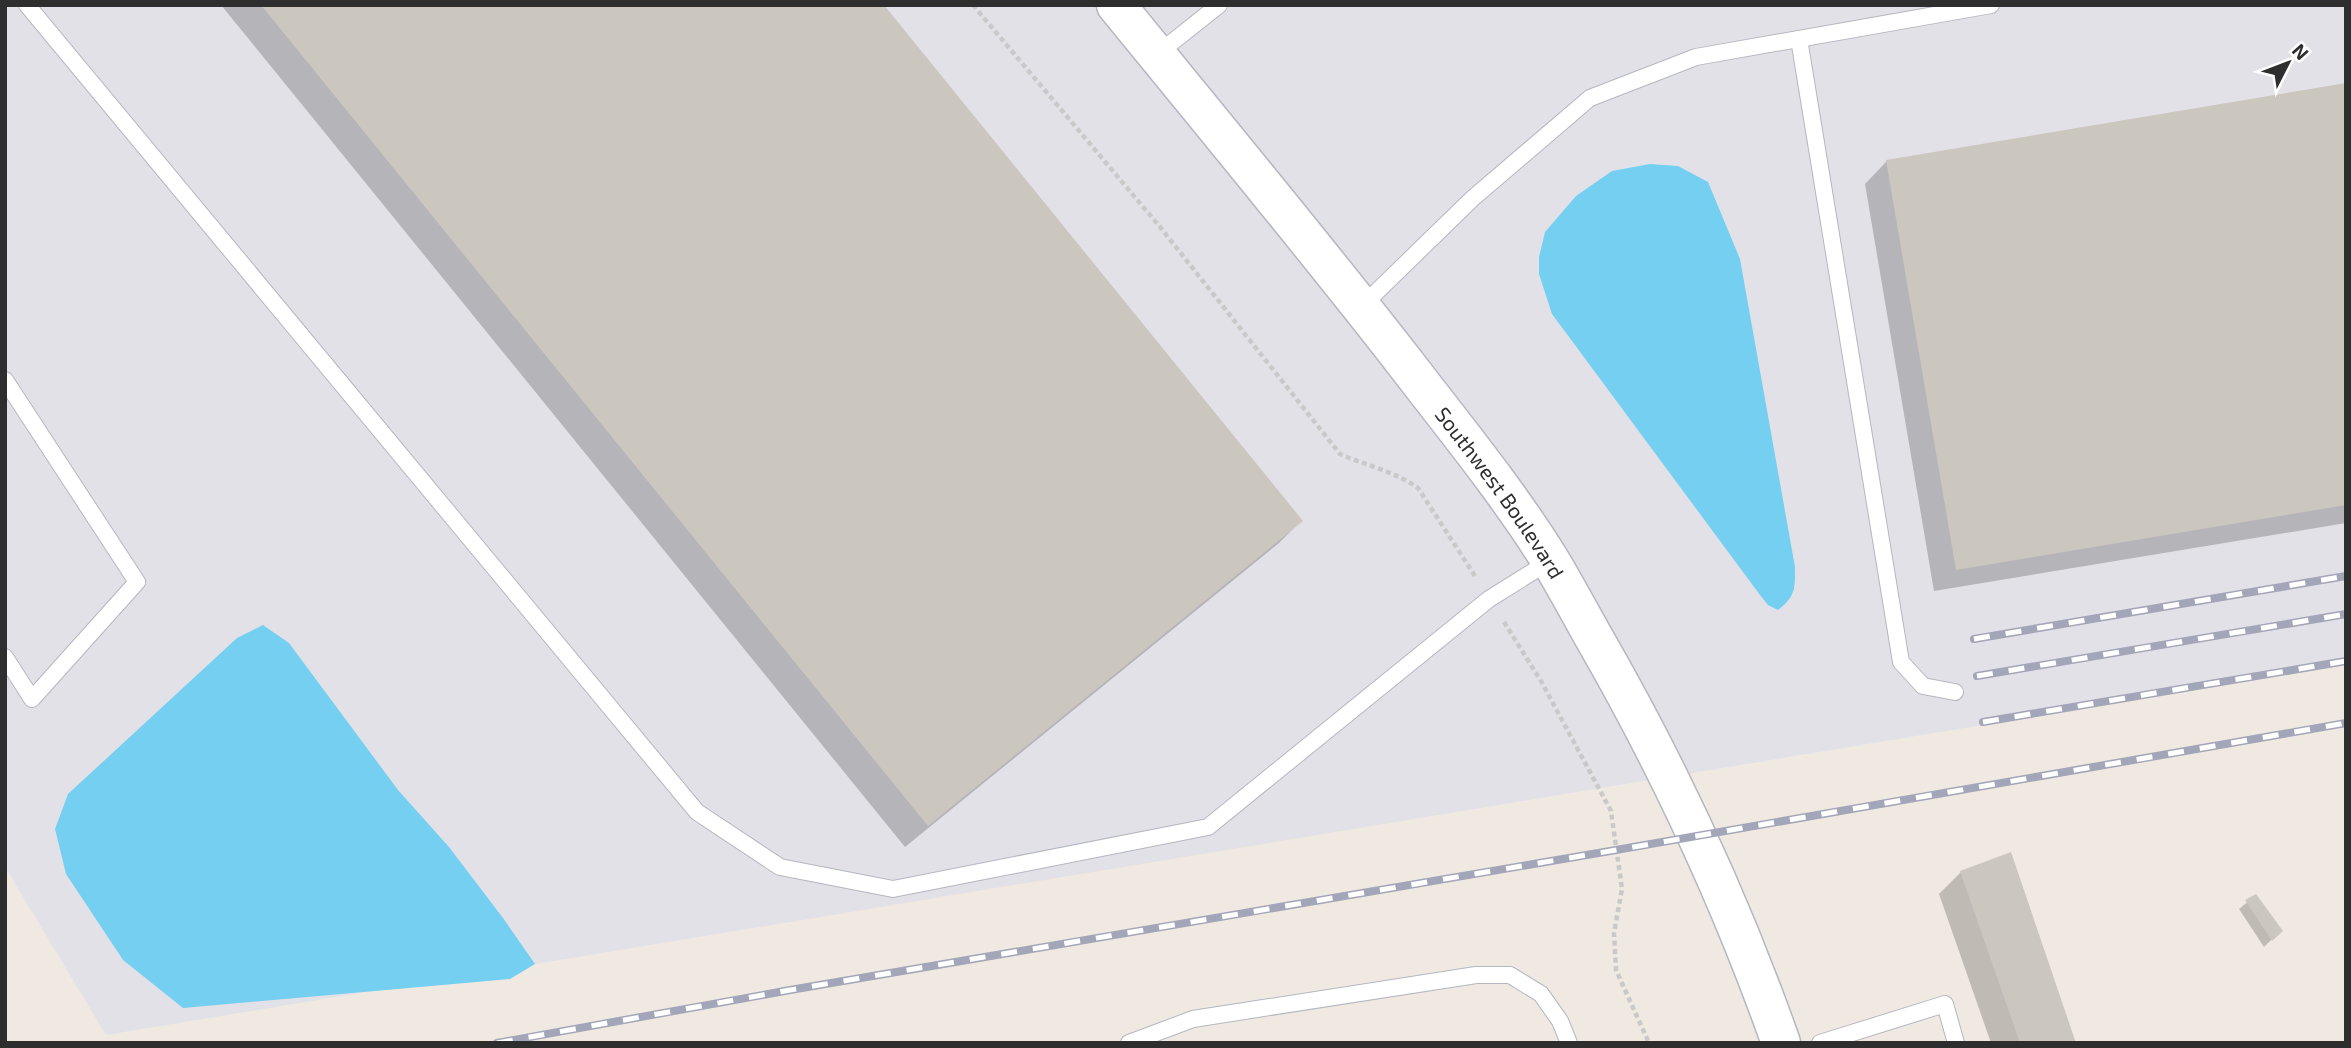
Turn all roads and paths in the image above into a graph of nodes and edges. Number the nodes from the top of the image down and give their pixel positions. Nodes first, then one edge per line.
1 (27, 5) edge
2 (973, 5) edge
3 (1116, 5) edge
4 (1219, 5) edge
5 (1991, 5) edge
6 (1799, 39) junction
7 (1156, 55) junction
8 (1361, 307) junction
9 (5, 380) edge
10 (1550, 561) junction
11 (1489, 599) junction
12 (5, 657) edge
13 (1955, 692) dead end
14 (1129, 1043) edge
15 (1569, 1043) edge
16 (1649, 1043) edge
17 (1781, 1043) edge
18 (1820, 1043) edge
19 (1956, 1043) edge

1 - 11 lane
2 - 11 path
3 - 7 street, Southwest Boulevard
4 - 7 lane
5 - 6 lane
6 - 8 lane
6 - 13 lane
7 - 8 street, Southwest Boulevard
8 - 10 street, Southwest Boulevard
9 - 12 lane
10 - 11 lane
10 - 17 street, Southwest Boulevard
11 - 16 path
14 - 15 lane
18 - 19 lane

